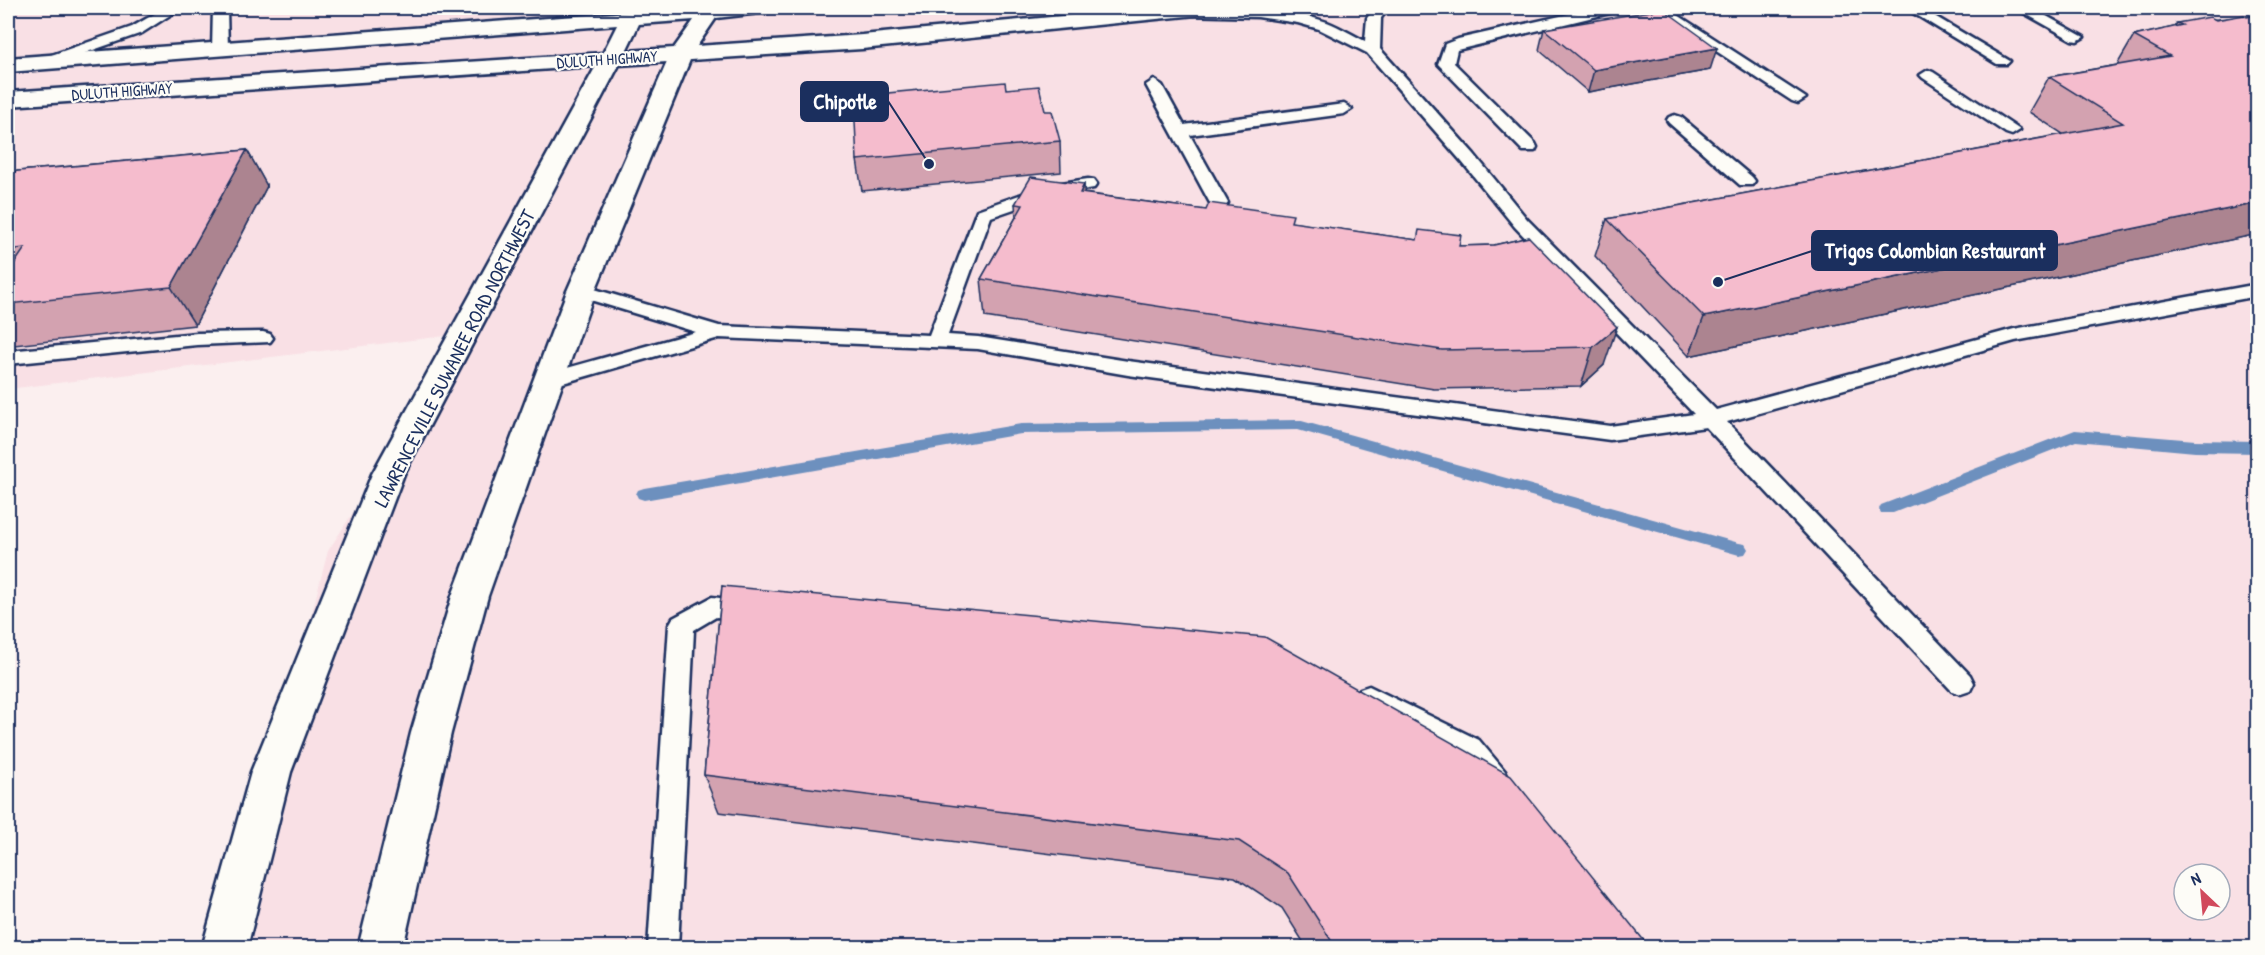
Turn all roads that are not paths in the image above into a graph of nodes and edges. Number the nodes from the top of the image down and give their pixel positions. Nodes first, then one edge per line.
1 (174, 8) edge
2 (220, 8) edge
3 (762, 8) edge
4 (1206, 8) edge
5 (1382, 8) edge
6 (1613, 8) edge
7 (1658, 8) edge
8 (1912, 8) edge
9 (2022, 8) edge
10 (1182, 11) junction
11 (709, 13) junction
12 (631, 18) junction
13 (2077, 37) dead end
14 (220, 50) junction
15 (1372, 50) junction
16 (681, 54) junction
17 (610, 59) junction
18 (2002, 61) dead end
19 (45, 62) junction
20 (8, 65) edge
21 (1928, 75) dead end
22 (1154, 85) dead end
23 (1798, 98) dead end
24 (8, 99) edge
25 (1344, 109) dead end
26 (1675, 120) dead end
27 (2012, 130) dead end
28 (1179, 131) junction
29 (1528, 147) dead end
30 (1746, 181) dead end
31 (1088, 184) dead end
32 (1219, 203) edge
33 (2258, 290) edge
34 (581, 291) junction
35 (718, 332) junction
36 (263, 338) dead end
37 (936, 342) junction
38 (8, 358) edge
39 (549, 380) junction
40 (1712, 419) junction
41 (771, 612) edge
42 (1961, 682) dead end
43 (1346, 685) edge
44 (1514, 803) edge
45 (224, 948) edge
46 (380, 948) edge
47 (663, 948) edge

1 - 19 lane
2 - 14 lane
3 - 11 main road, DULUTH HIGHWAY
4 - 10 main road, DULUTH HIGHWAY
5 - 15 lane
6 - 29 lane
7 - 23 lane
8 - 18 lane
9 - 13 lane
10 - 15 lane
10 - 16 main road, DULUTH HIGHWAY
11 - 12 main road, DULUTH HIGHWAY
11 - 16 main road
12 - 14 main road, DULUTH HIGHWAY
12 - 17 main road, LAWRENCEVILLE SUWANEE ROAD NORTHWEST
14 - 19 main road, DULUTH HIGHWAY
15 - 40 lane
16 - 17 main road, DULUTH HIGHWAY
16 - 34 main road
17 - 24 main road, DULUTH HIGHWAY
17 - 45 main road, LAWRENCEVILLE SUWANEE ROAD NORTHWEST
19 - 20 main road, DULUTH HIGHWAY
21 - 27 lane
22 - 28 lane
25 - 28 lane
26 - 30 lane
28 - 32 lane
31 - 37 lane
33 - 40 lane
34 - 35 lane
34 - 39 main road
35 - 37 lane
35 - 39 lane
36 - 38 lane
37 - 40 lane
39 - 46 main road
40 - 42 lane
41 - 47 lane
43 - 44 lane

